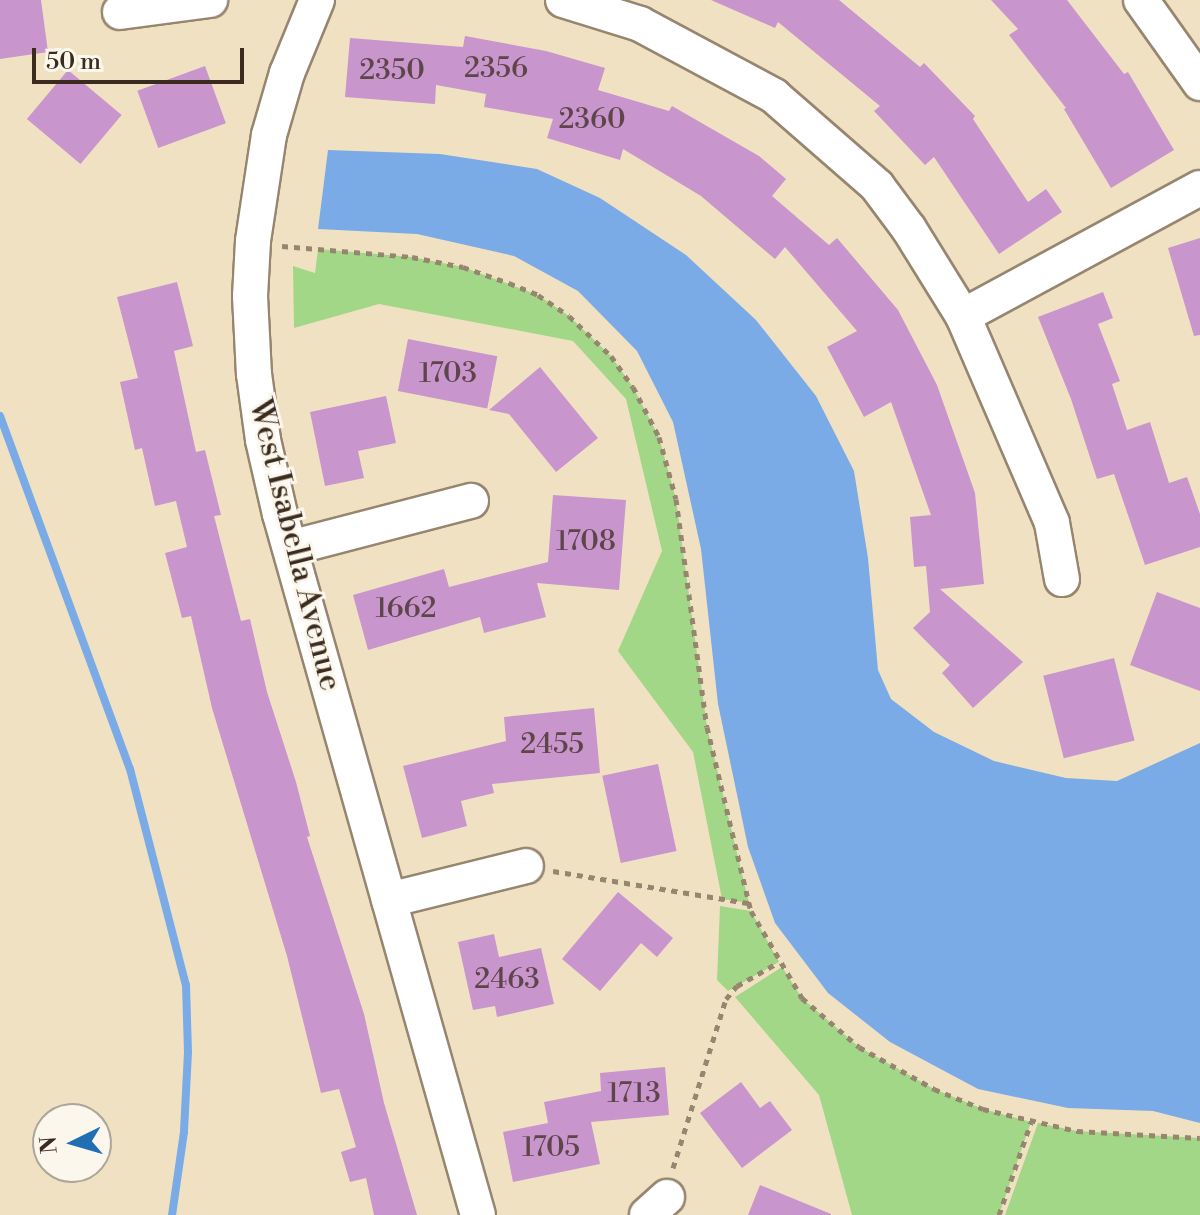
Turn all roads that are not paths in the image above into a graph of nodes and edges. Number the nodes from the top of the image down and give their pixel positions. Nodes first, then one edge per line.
1 (210, 0) edge
2 (317, 0) edge
3 (563, 0) edge
4 (1141, 0) edge
5 (120, 12) dead end
6 (1200, 83) edge
7 (1200, 188) edge
8 (963, 316) junction
9 (471, 501) dead end
10 (290, 548) junction
11 (1062, 579) dead end
12 (526, 866) road end
13 (389, 900) junction
14 (478, 1215) edge

1 - 5 street
2 - 10 street, West Isabella Avenue
3 - 8 street
4 - 6 street
7 - 8 street
8 - 11 street
9 - 10 street
10 - 13 street, West Isabella Avenue
12 - 13 street
13 - 14 street, West Isabella Avenue

